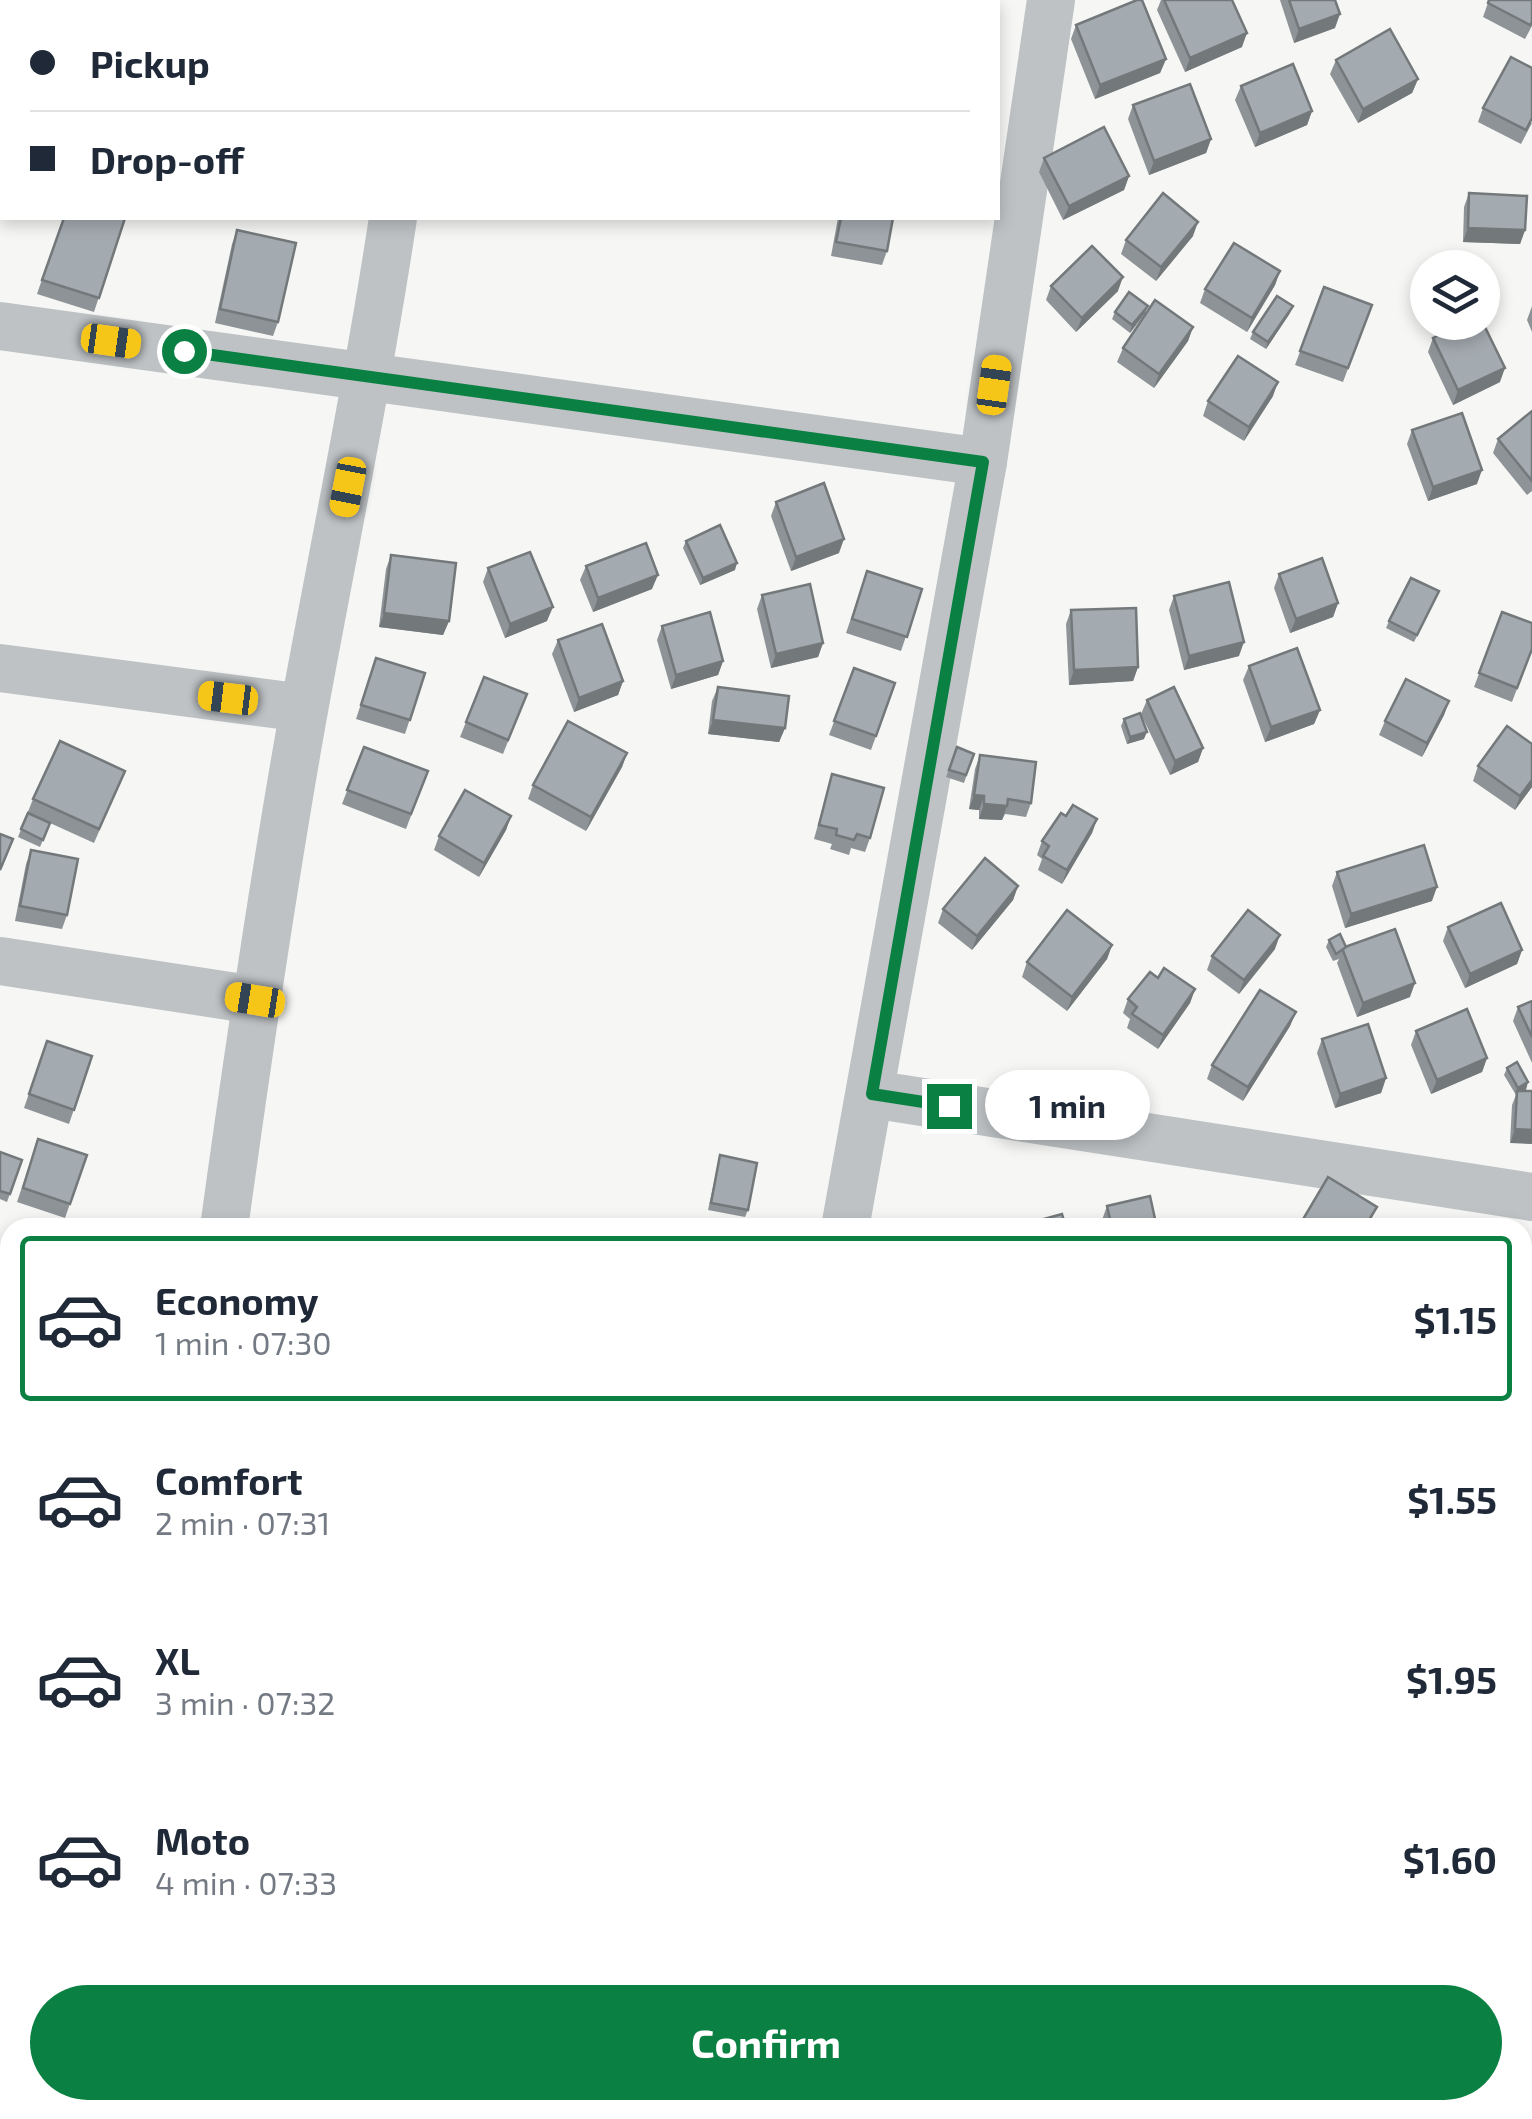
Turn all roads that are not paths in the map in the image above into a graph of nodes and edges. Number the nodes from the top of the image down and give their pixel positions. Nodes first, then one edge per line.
1 (1050, 0) edge
2 (393, 220) edge
3 (0, 326) edge
4 (369, 377) junction
5 (983, 462) junction
6 (0, 668) edge
7 (304, 708) junction
8 (0, 961) edge
9 (255, 1000) junction
10 (872, 1094) junction
11 (1532, 1197) edge
12 (225, 1218) edge
13 (847, 1218) edge

1 - 5 street
2 - 4 street
3 - 4 street
4 - 5 street
4 - 7 street
5 - 10 street
6 - 7 street
7 - 9 street
8 - 9 street
9 - 12 street
10 - 11 street
10 - 13 street

